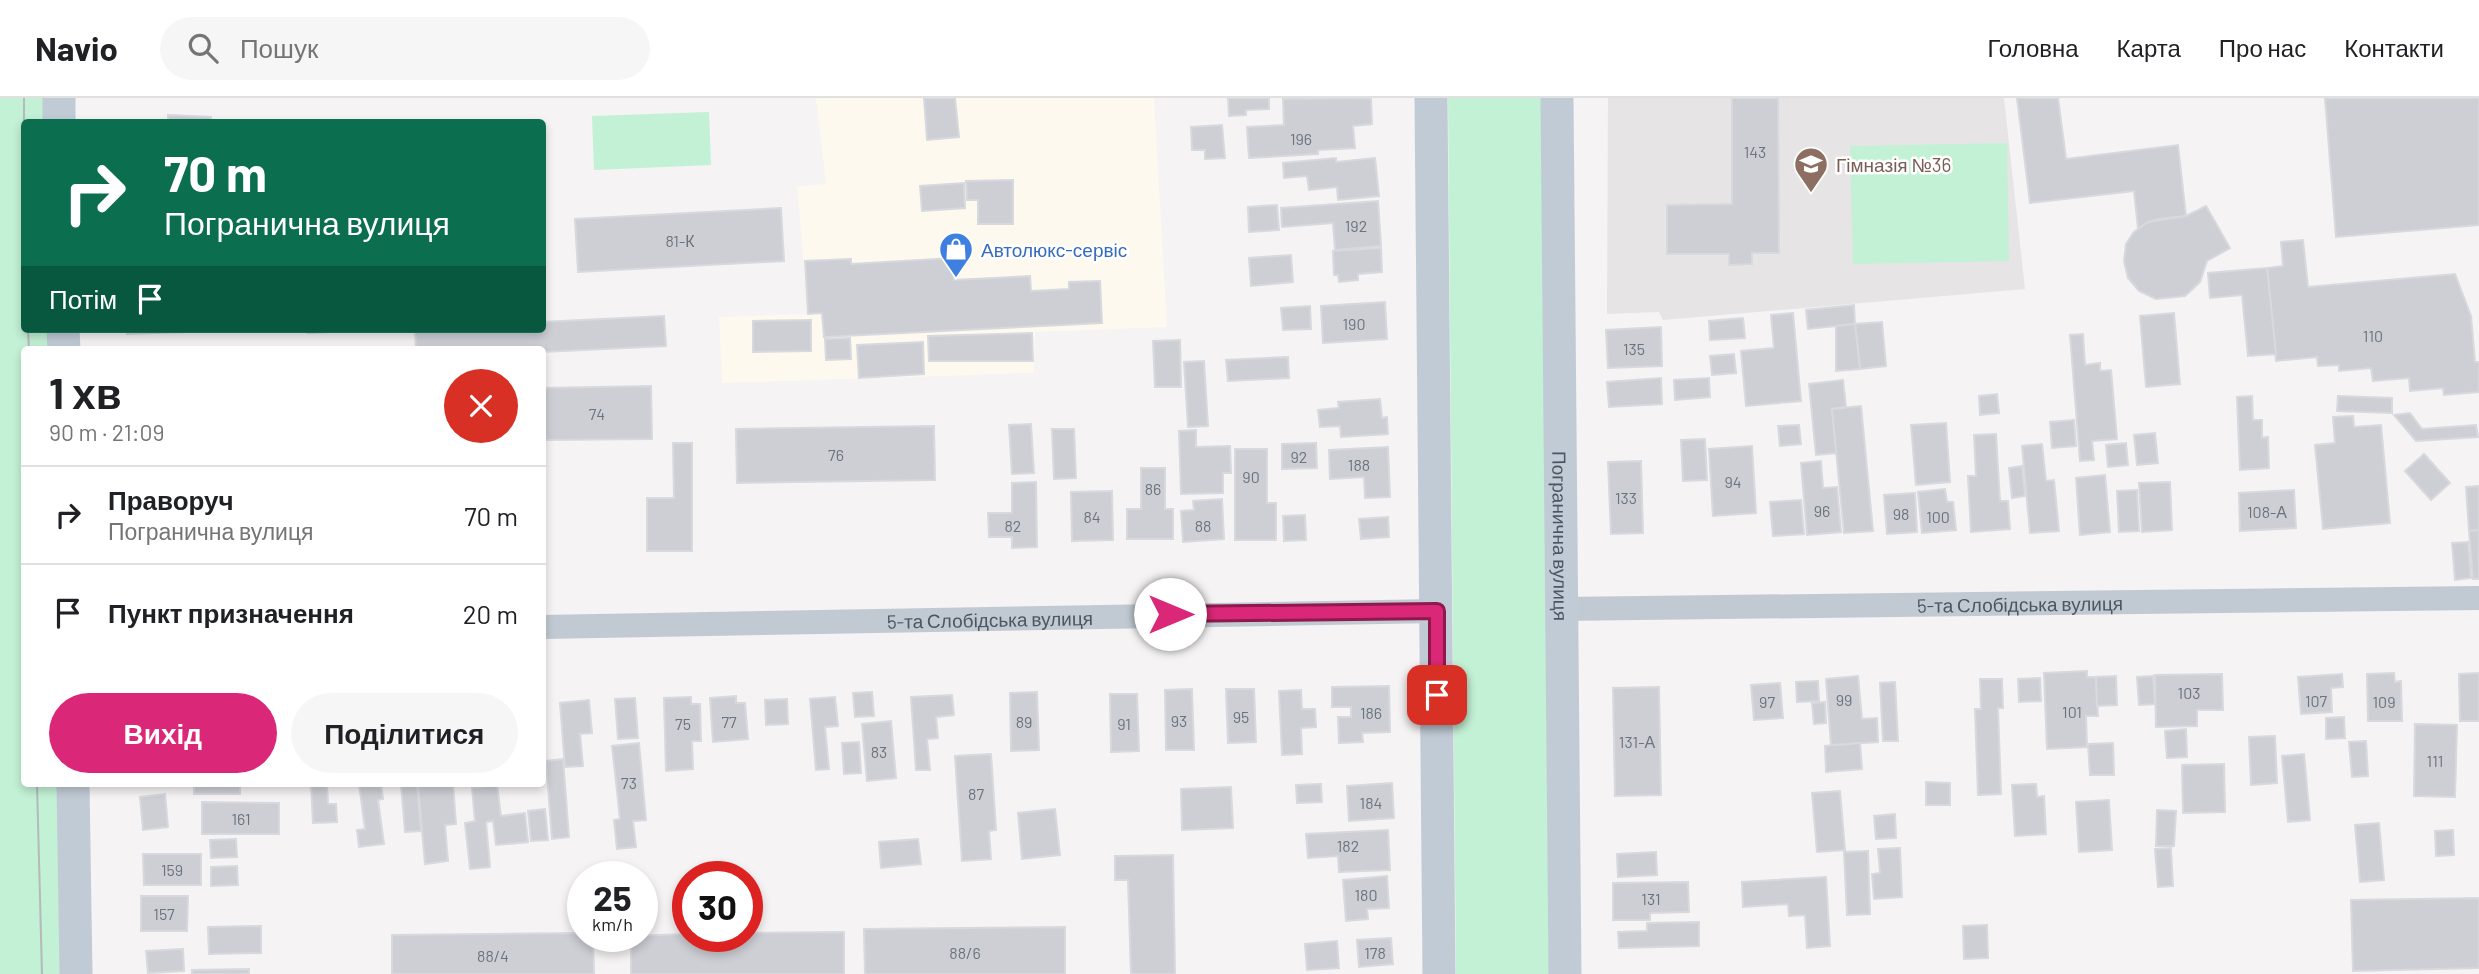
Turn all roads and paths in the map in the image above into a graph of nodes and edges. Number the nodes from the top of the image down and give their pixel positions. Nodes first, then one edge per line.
1 (58, 98) edge
2 (1431, 98) edge
3 (1557, 98) edge
4 (59, 119) edge
5 (2479, 598) edge
6 (1560, 609) junction
7 (1437, 611) junction
8 (546, 627) edge
9 (72, 787) edge
10 (76, 974) edge
11 (1439, 974) edge
12 (1565, 974) edge

1 - 4 main road
2 - 7 main road
3 - 6 main road, Погранична вулиця
5 - 6 street, 5-та Слобідська вулиця
6 - 12 main road, Погранична вулиця
7 - 8 street, 5-та Слобідська вулиця
7 - 11 main road
9 - 10 main road

